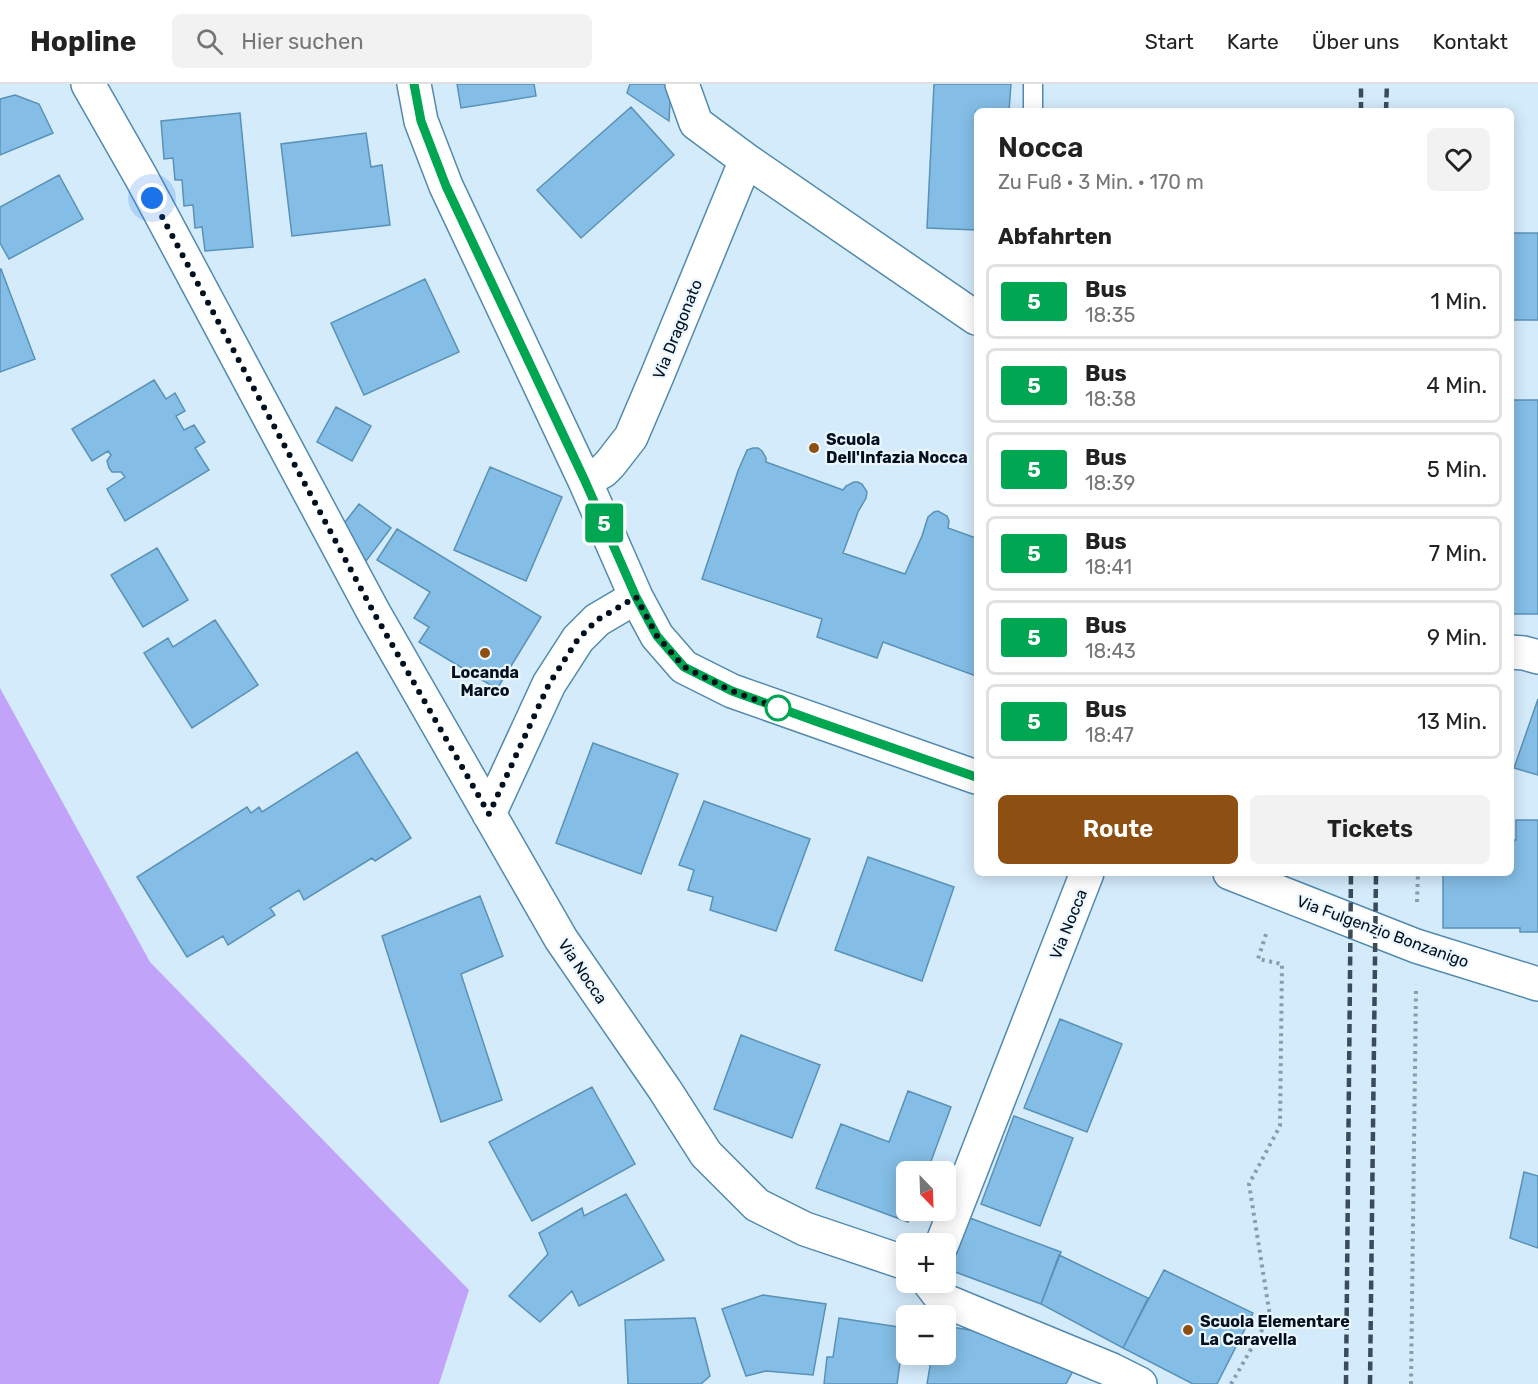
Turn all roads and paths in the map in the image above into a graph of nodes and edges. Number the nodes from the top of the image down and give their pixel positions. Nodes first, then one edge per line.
1 (88, 84) edge
2 (414, 84) edge
3 (682, 84) edge
4 (1034, 84) edge
5 (1033, 108) edge
6 (746, 160) junction
7 (974, 317) edge
8 (585, 481) junction
9 (636, 597) junction
10 (1514, 652) edge
11 (1538, 657) edge
12 (974, 776) edge
13 (489, 814) junction
14 (1086, 876) edge
15 (1238, 876) edge
16 (1280, 893) junction
17 (1416, 946) junction
18 (1538, 984) edge
19 (946, 1233) edge
20 (896, 1260) edge
21 (938, 1293) edge
22 (1140, 1384) edge
23 (1231, 1384) edge
24 (1412, 1384) edge

1 - 13 street, Via Nocca
2 - 8 street
3 - 6 street
4 - 5 lane
6 - 7 street
6 - 8 street, Via Dragonato
8 - 9 street
9 - 12 street
9 - 13 street
10 - 11 street
13 - 20 street, Via Nocca
14 - 19 street, Via Nocca
15 - 16 street, Via Fulgenzio Bonzanigo
16 - 17 street, Via Fulgenzio Bonzanigo
16 - 23 path
17 - 18 street, Via Fulgenzio Bonzanigo
17 - 24 path
21 - 22 street

